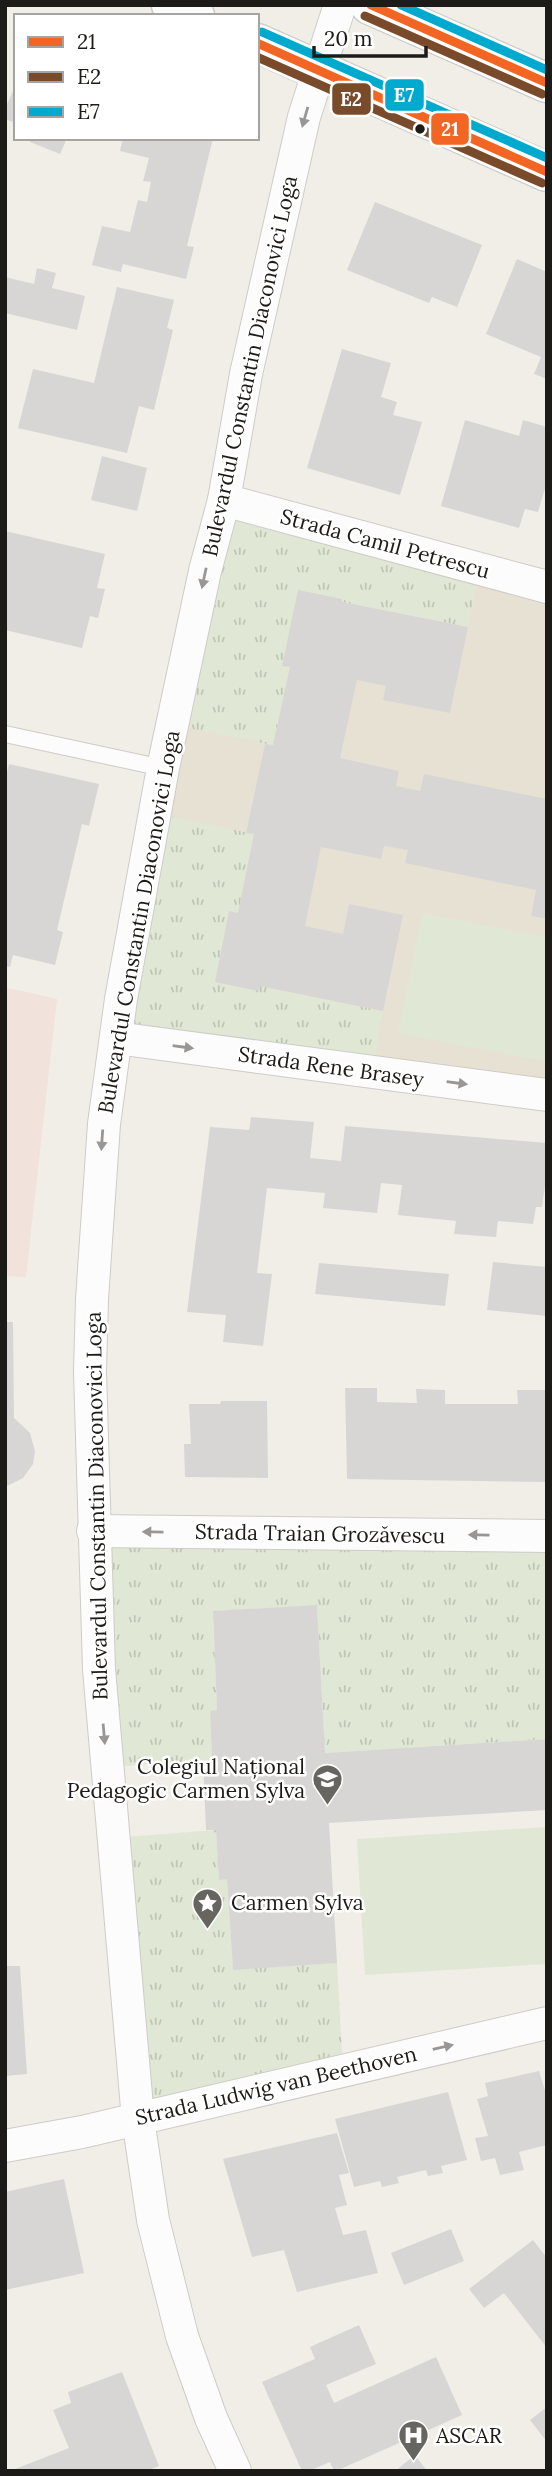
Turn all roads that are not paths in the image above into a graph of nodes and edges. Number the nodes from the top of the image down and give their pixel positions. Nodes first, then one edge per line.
1 (171, 5) edge
2 (340, 5) edge
3 (370, 5) edge
4 (191, 14) edge
5 (259, 44) edge
6 (319, 70) junction
7 (547, 83) edge
8 (547, 172) edge
9 (223, 500) junction
10 (547, 587) edge
11 (5, 734) edge
12 (163, 768) junction
13 (116, 1038) junction
14 (547, 1095) edge
15 (93, 1531) junction
16 (547, 1536) edge
17 (547, 2023) edge
18 (138, 2119) junction
19 (5, 2146) edge
20 (235, 2471) edge

1 - 4 main road
2 - 6 street, Bulevardul Constantin Diaconovici Loga
3 - 7 main road
5 - 6 main road
6 - 8 main road
6 -> 9 street, Bulevardul Constantin Diaconovici Loga
9 - 10 street, Strada Camil Petrescu
9 -> 12 street, Bulevardul Constantin Diaconovici Loga
11 - 12 lane
12 - 13 street, Bulevardul Constantin Diaconovici Loga
13 -> 14 street, Strada Rene Brasey
13 -> 15 street, Bulevardul Constantin Diaconovici Loga
16 -> 15 street, Strada Traian Grozăvescu
15 -> 18 street, Bulevardul Constantin Diaconovici Loga
18 -> 17 street, Strada Ludwig van Beethoven
18 - 19 street, Strada Ludwig van Beethoven
18 - 20 street, Bulevardul Constantin Diaconovici Loga

